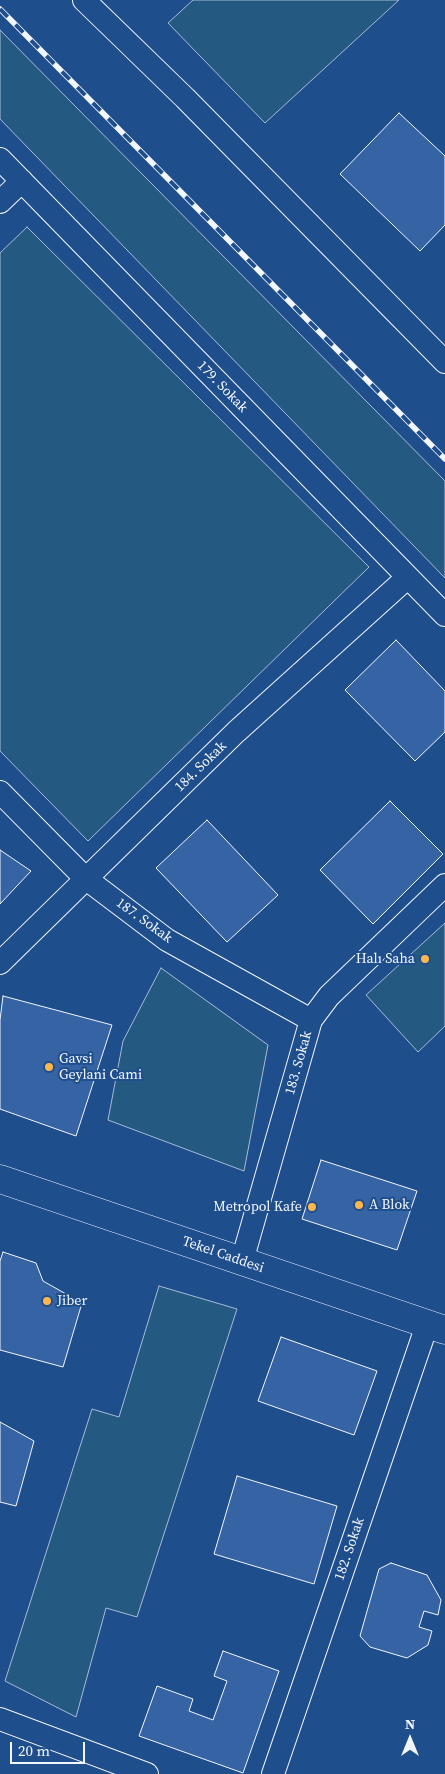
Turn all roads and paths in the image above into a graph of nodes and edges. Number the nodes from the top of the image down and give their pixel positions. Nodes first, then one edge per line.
1 (84, 0) edge
2 (0, 159) edge
3 (22, 181) junction
4 (0, 202) edge
5 (445, 362) edge
6 (408, 577) junction
7 (445, 615) edge
8 (0, 792) edge
9 (85, 878) junction
10 (445, 885) edge
11 (0, 962) edge
12 (311, 1020) junction
13 (0, 1179) edge
14 (242, 1261) junction
15 (436, 1328) edge
16 (0, 1718) edge
17 (147, 1774) edge
18 (273, 1774) edge

1 - 5 street
2 - 3 street, 179. Sokak
3 - 4 street
3 - 6 street, 179. Sokak
6 - 7 street, 179. Sokak
6 - 9 street, 184. Sokak
8 - 9 street, 187. Sokak
9 - 11 street, 184. Sokak
9 - 12 street, 187. Sokak
10 - 12 street, 183. Sokak
12 - 14 street, 183. Sokak
13 - 14 street, Tekel Caddesi
14 - 15 street, Tekel Caddesi
15 - 18 street, 182. Sokak
16 - 17 street

